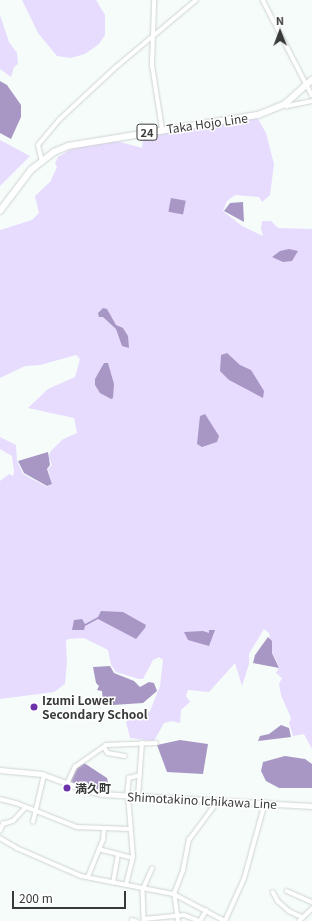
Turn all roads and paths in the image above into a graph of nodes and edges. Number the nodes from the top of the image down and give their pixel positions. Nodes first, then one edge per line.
1 (154, 0) edge
2 (196, 0) edge
3 (263, 0) edge
4 (153, 35) junction
5 (312, 80) edge
6 (307, 85) junction
7 (312, 95) edge
8 (312, 101) edge
9 (285, 104) junction
10 (162, 130) junction
11 (42, 161) junction
12 (0, 211) edge
13 (142, 743) junction
14 (156, 743) dead end
15 (104, 747) junction
16 (125, 756) dead end
17 (0, 770) edge
18 (44, 775) junction
19 (140, 775) junction
20 (67, 784) junction
21 (128, 796) junction
22 (138, 796) junction
23 (0, 799) edge
24 (218, 801) junction
25 (265, 803) junction
26 (312, 806) edge
27 (25, 808) junction
28 (36, 811) junction
29 (33, 822) dead end
30 (104, 830) junction
31 (130, 830) junction
32 (0, 831) edge
33 (0, 838) edge
34 (99, 849) junction
35 (118, 854) junction
36 (132, 858) junction
37 (152, 869) dead end
38 (88, 877) junction
39 (113, 884) junction
40 (126, 885) junction
41 (143, 889) junction
42 (287, 891) dead end
43 (273, 892) dead end
44 (174, 894) junction
45 (312, 902) edge
46 (312, 909) edge
47 (206, 911) junction
48 (178, 915) junction
49 (301, 919) edge
50 (144, 920) edge
51 (178, 921) edge
52 (200, 921) edge
53 (225, 921) edge

1 - 4 street
2 - 4 street
3 - 6 street
4 - 10 street
4 - 11 street
5 - 6 main road, Taka Hojo Line / 24
6 - 7 street
6 - 9 main road, Taka Hojo Line / 24
8 - 9 street
9 - 10 main road, Taka Hojo Line / 24
10 - 11 main road, Taka Hojo Line / 24
11 - 12 main road, Taka Hojo Line / 24
13 - 14 street
13 - 15 street
13 - 19 street
15 - 16 street
15 - 20 street
17 - 18 main road, Shimotakino Ichikawa Line
18 - 20 main road, Shimotakino Ichikawa Line
18 - 28 street
19 - 21 street
19 - 22 street
20 - 21 main road, Shimotakino Ichikawa Line
21 - 22 main road, Shimotakino Ichikawa Line
21 - 31 street
22 - 24 main road, Shimotakino Ichikawa Line
23 - 27 street
24 - 25 main road, Shimotakino Ichikawa Line
24 - 44 street
25 - 26 main road, Shimotakino Ichikawa Line
25 - 53 street
27 - 28 street
27 - 32 street
28 - 29 street
28 - 30 street
30 - 31 street
30 - 34 street
31 - 36 street
33 - 38 street
34 - 35 street
34 - 38 street
35 - 36 street
35 - 39 street
36 - 40 street
37 - 41 street
38 - 39 street
39 - 40 street
40 - 41 street
41 - 44 street
41 - 50 street
42 - 45 street
43 - 49 street
44 - 47 street
44 - 48 street
46 - 49 street
47 - 52 street
47 - 53 street
48 - 50 street
48 - 51 street
48 - 52 street

